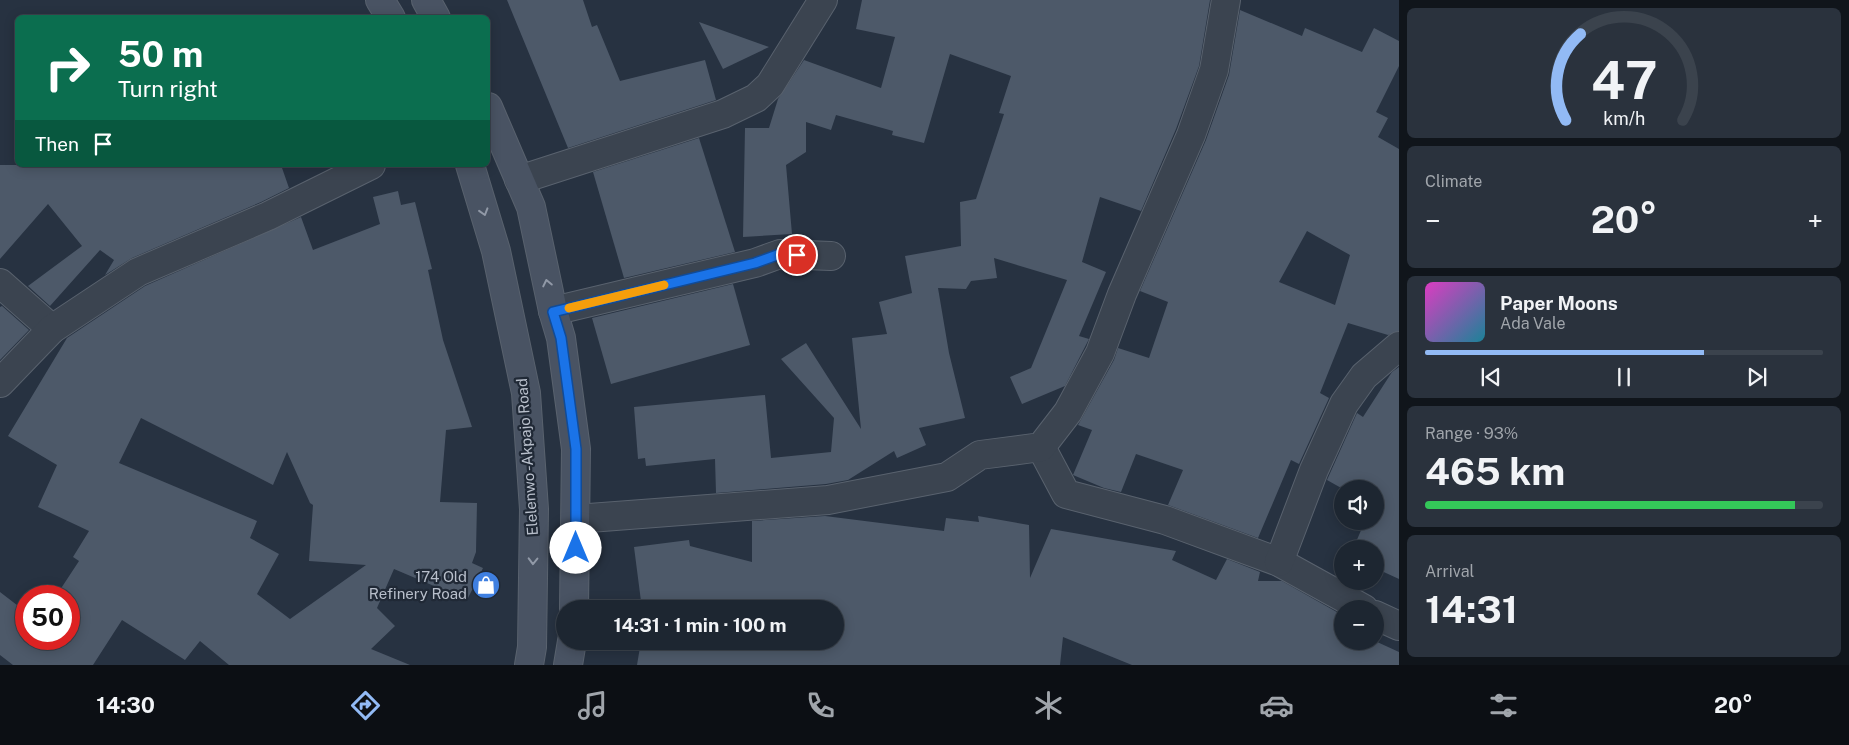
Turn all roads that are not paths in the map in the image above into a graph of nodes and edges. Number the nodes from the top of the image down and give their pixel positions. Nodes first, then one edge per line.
1 (380, 0) edge
2 (426, 0) edge
3 (823, 0) edge
4 (1226, 0) edge
5 (389, 15) edge
6 (434, 15) edge
7 (490, 112) edge
8 (367, 167) edge
9 (471, 167) edge
10 (520, 180) junction
11 (831, 256) dead end
12 (0, 283) edge
13 (553, 312) junction
14 (52, 329) junction
15 (1399, 346) edge
16 (0, 382) edge
17 (1041, 447) junction
18 (576, 519) junction
19 (1279, 562) junction
20 (574, 600) edge
21 (1348, 600) edge
22 (1384, 619) edge
23 (1399, 626) edge
24 (570, 650) edge
25 (529, 665) edge
26 (568, 665) edge

1 - 5 main road
2 - 6 main road
3 - 10 street
4 - 17 street
7 - 10 main road
8 - 14 street
9 -> 25 main road, Elelenwo -Akpajo Road
13 -> 10 main road
11 - 13 street
12 - 14 street
13 - 18 main road
14 - 16 street
15 - 19 street
17 - 18 street
17 - 19 street
18 - 20 main road
19 - 21 street
22 - 23 street
24 - 26 main road

